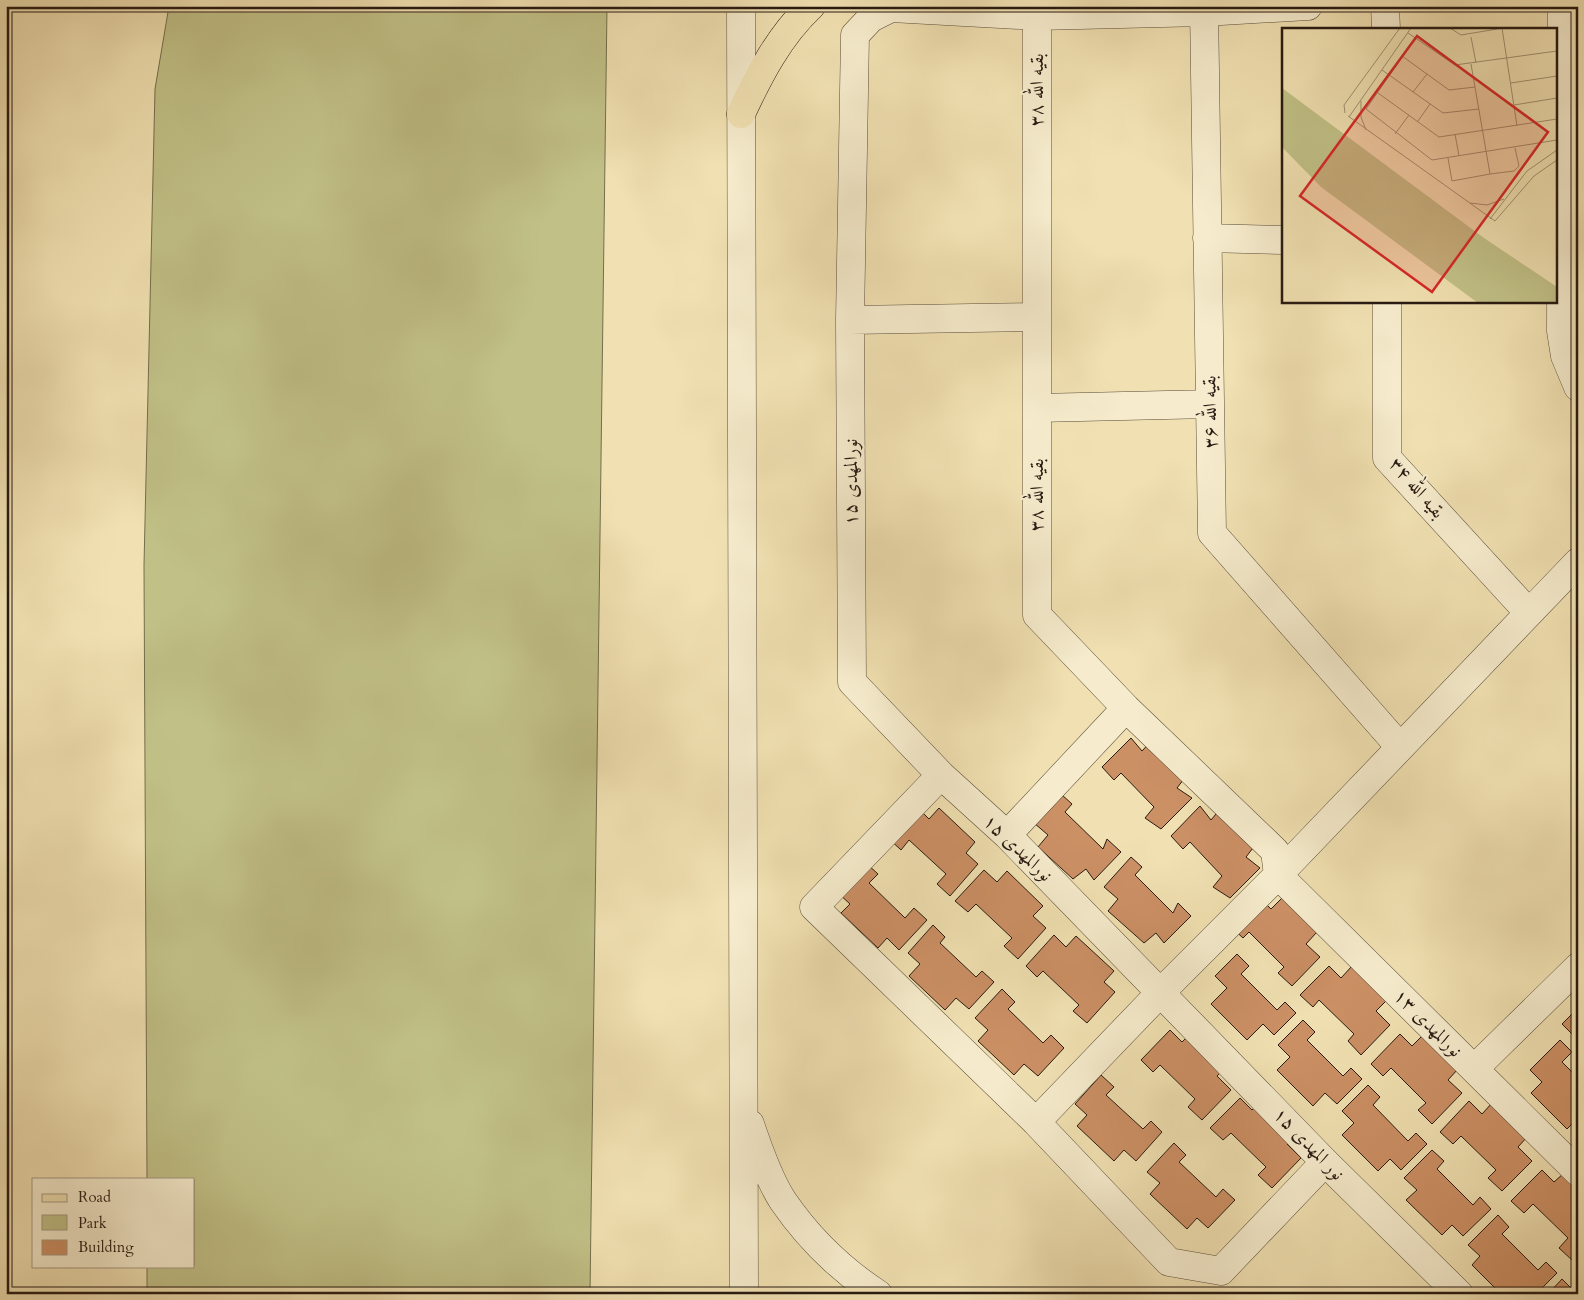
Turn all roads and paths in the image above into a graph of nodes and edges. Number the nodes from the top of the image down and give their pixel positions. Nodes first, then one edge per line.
1 (741, 6) edge
2 (811, 6) edge
3 (1308, 6) edge
4 (1386, 6) edge
5 (1562, 6) edge
6 (1204, 9) edge
7 (1037, 16) junction
8 (1386, 28) edge
9 (741, 114) junction
10 (1208, 238) junction
11 (1282, 240) edge
12 (1386, 302) edge
13 (1037, 317) junction
14 (850, 320) junction
15 (1578, 387) edge
16 (1210, 404) junction
17 (1037, 408) junction
18 (1578, 562) edge
19 (1529, 613) junction
20 (1126, 708) junction
21 (1400, 747) junction
22 (941, 774) junction
23 (1007, 835) junction
24 (1278, 874) junction
25 (1578, 967) edge
26 (1161, 992) junction
27 (1474, 1069) junction
28 (744, 1108) junction
29 (1036, 1122) junction
30 (1325, 1162) junction
31 (1578, 1172) edge
32 (744, 1294) edge
33 (878, 1294) edge
34 (1459, 1294) edge

1 - 9 street
2 - 9 main road
3 - 6 street, نورالمهدی ۱۵
4 - 8 street
5 - 15 street
6 - 7 street, نورالمهدی ۱۵
6 - 10 street, بقیه الله ۳۶
7 - 13 street, بقیه الله ۳۸
7 - 14 street, نورالمهدی ۱۵
9 - 28 street
10 - 11 street
10 - 16 street, بقیه الله ۳۶
12 - 19 street, بقیه الله ۳۴
13 - 14 street
13 - 17 street, بقیه الله ۳۸
14 - 22 street, نورالمهدی ۱۵
16 - 17 street
16 - 21 street, بقیه الله ۳۶
17 - 20 street, بقیه الله ۳۸
18 - 19 street
19 - 21 street
20 - 23 street
20 - 24 street, بقیه الله ۳۸
21 - 24 street
22 - 23 street, نورالمهدی ۱۵
22 - 29 street
23 - 26 street, نورالمهدی ۱۵
24 - 26 street
24 - 27 street, نورالمهدی ۱۳
25 - 27 street
26 - 29 street
26 - 30 street, نور المهدی ۱۵
27 - 31 street, نورالمهدی ۱۳
28 - 32 street
28 - 33 street
29 - 30 street
30 - 34 street, نور المهدی ۱۵

